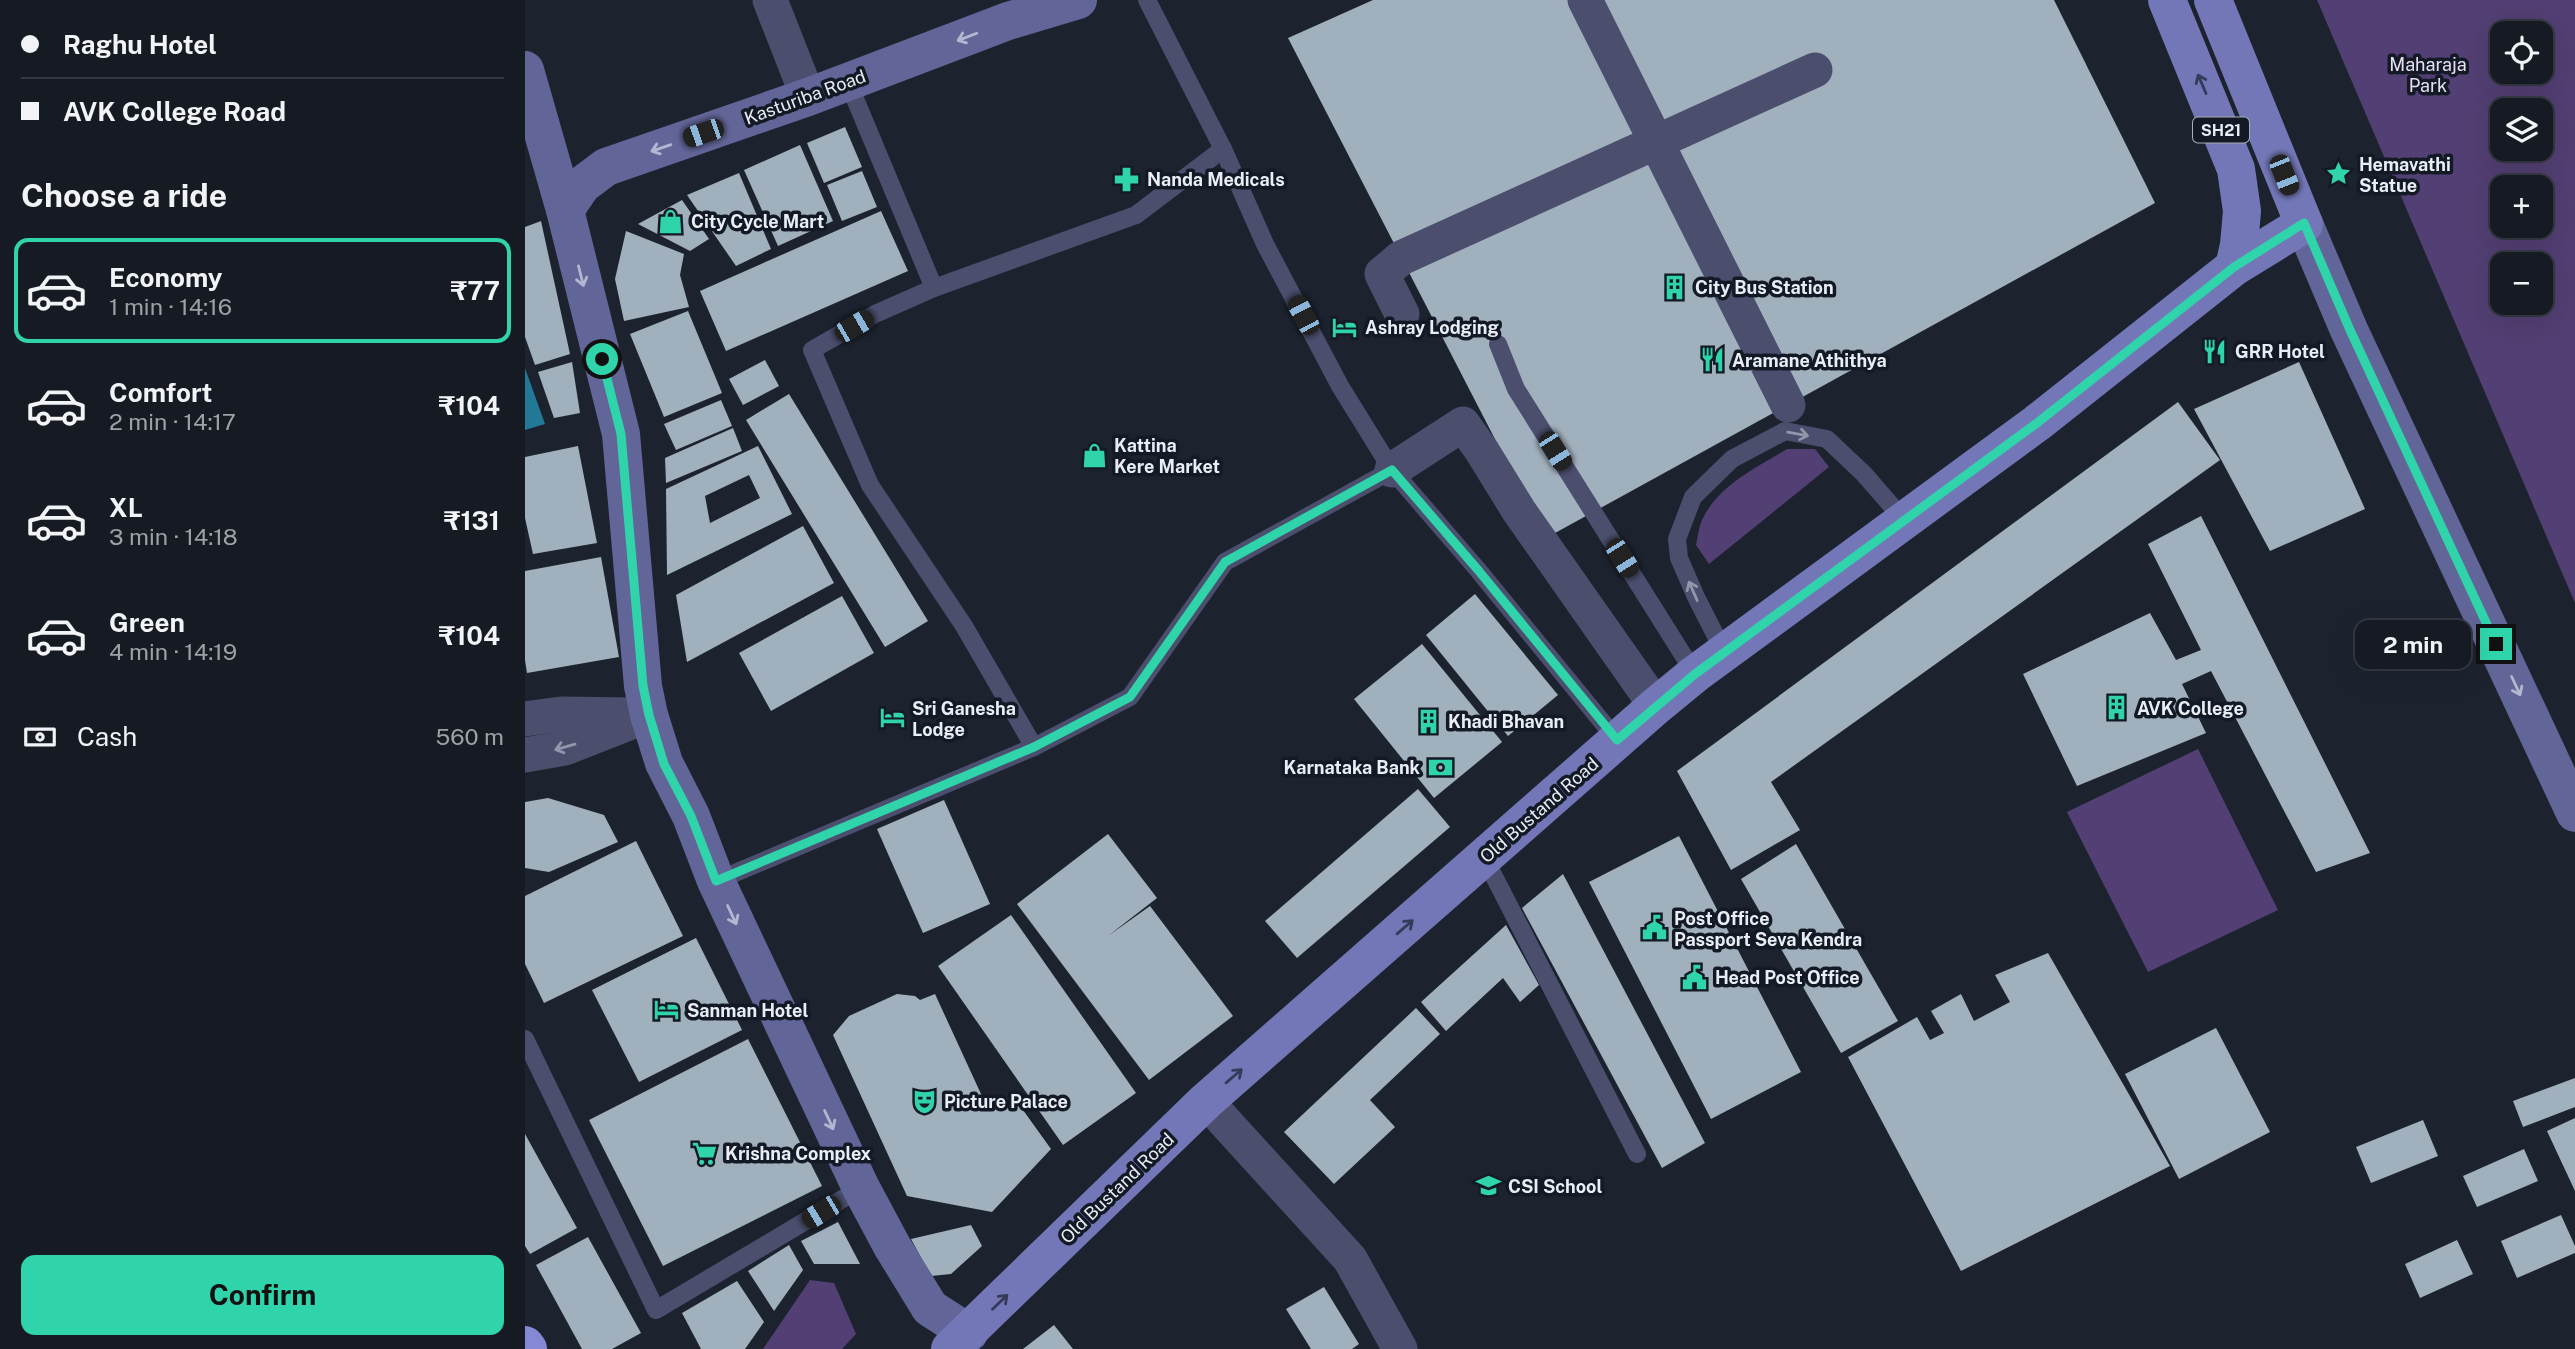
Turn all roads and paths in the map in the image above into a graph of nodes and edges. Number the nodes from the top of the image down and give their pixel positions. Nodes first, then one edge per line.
1 (770, 0) edge
2 (1078, 0) edge
3 (1147, 0) edge
4 (1585, 0) edge
5 (2167, 0) edge
6 (2213, 0) edge
7 (1005, 10) edge
8 (525, 70) edge
9 (1815, 70) dead end
10 (848, 82) junction
11 (808, 97) junction
12 (535, 140) edge
13 (1657, 144) junction
14 (1223, 149) junction
15 (2275, 151) junction
16 (2237, 169) junction
17 (565, 210) junction
18 (2304, 223) junction
19 (2234, 267) junction
20 (934, 288) junction
21 (1402, 314) dead end
22 (1498, 344) dead end
23 (1788, 405) dead end
24 (1392, 470) junction
25 (1904, 520) junction
26 (1709, 663) junction
27 (1656, 706) junction
28 (649, 715) junction
29 (525, 719) edge
30 (1617, 740) junction
31 (1034, 747) junction
32 (525, 755) edge
33 (2575, 813) edge
34 (1484, 857) junction
35 (716, 881) junction
36 (525, 1039) edge
37 (1206, 1101) junction
38 (1637, 1154) dead end
39 (862, 1188) junction
40 (959, 1341) edge
41 (1400, 1349) edge

1 - 11 street
2 - 7 street, Kasturiba Road
3 - 14 lane
4 - 13 street
16 -> 5 main road, SH21
6 - 15 main road, SH21
7 -> 10 street, Kasturiba Road
8 - 12 street
9 - 13 street
10 - 11 street, Kasturiba Road
10 - 20 lane
11 -> 17 street, Kasturiba Road
12 - 17 street
13 - 21 street
13 - 23 street
14 - 20 lane
14 - 24 lane
15 - 16 main road
15 - 18 main road, SH21
16 - 19 main road, SH21
17 -> 28 street
18 - 19 main road, Old Bustand Road
18 -> 33 street
19 - 25 main road, Old Bustand Road
20 - 31 lane
22 - 26 lane
24 - 27 street
24 - 30 lane
24 - 31 lane
25 - 26 main road, Old Bustand Road
26 -> 25 lane
26 - 27 main road, Old Bustand Road
27 - 30 main road, Old Bustand Road
28 - 29 street
28 -> 32 street
28 - 35 street
30 - 34 main road, Old Bustand Road
31 - 35 lane
37 -> 34 main road, Old Bustand Road
34 - 38 lane
35 -> 39 street
36 - 39 lane
40 -> 37 main road, Old Bustand Road
37 - 41 street
39 - 40 street

